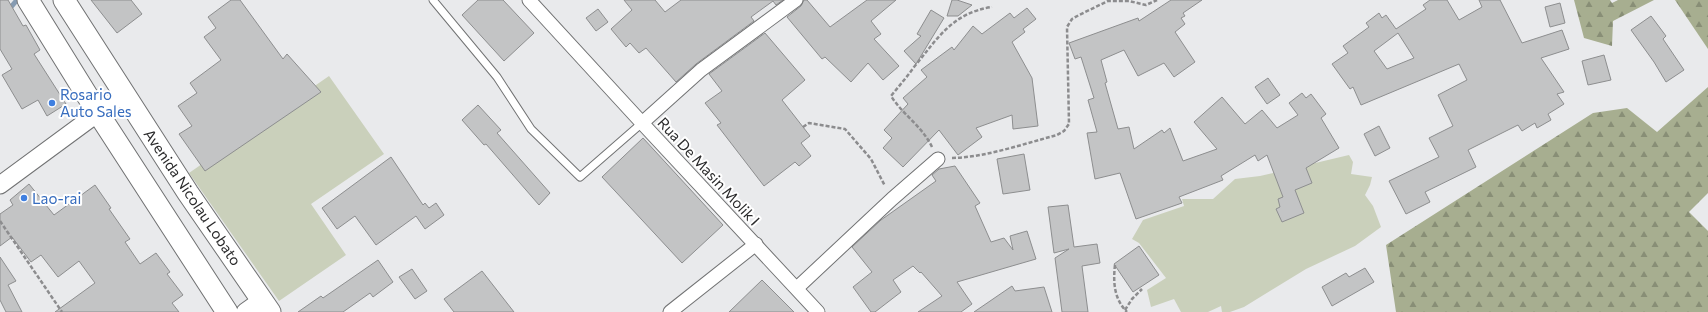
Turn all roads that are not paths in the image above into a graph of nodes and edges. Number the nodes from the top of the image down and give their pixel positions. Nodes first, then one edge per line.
1 (64, 0) edge
2 (433, 0) edge
3 (529, 0) edge
4 (796, 0) edge
5 (30, 3) edge
6 (125, 93) junction
7 (98, 113) junction
8 (642, 123) junction
9 (938, 158) road end
10 (0, 185) edge
11 (756, 244) junction
12 (797, 288) junction
13 (266, 306) edge
14 (227, 312) edge
15 (245, 312) edge
16 (670, 312) edge
17 (818, 312) edge

1 - 6 main road, Avenida Nicolau Lobato
2 - 8 lane
3 - 8 street
4 - 8 street, Rua De Masin Molik I
5 - 7 main road
6 - 7 street
6 - 13 main road, Avenida Nicolau Lobato
7 - 10 street
7 - 14 main road
8 - 11 street, Rua De Masin Molik I
9 - 12 street
11 - 12 street, Rua De Masin Molik I
11 - 16 street
12 - 17 street, Rua De Masin Molik I
13 - 15 street

